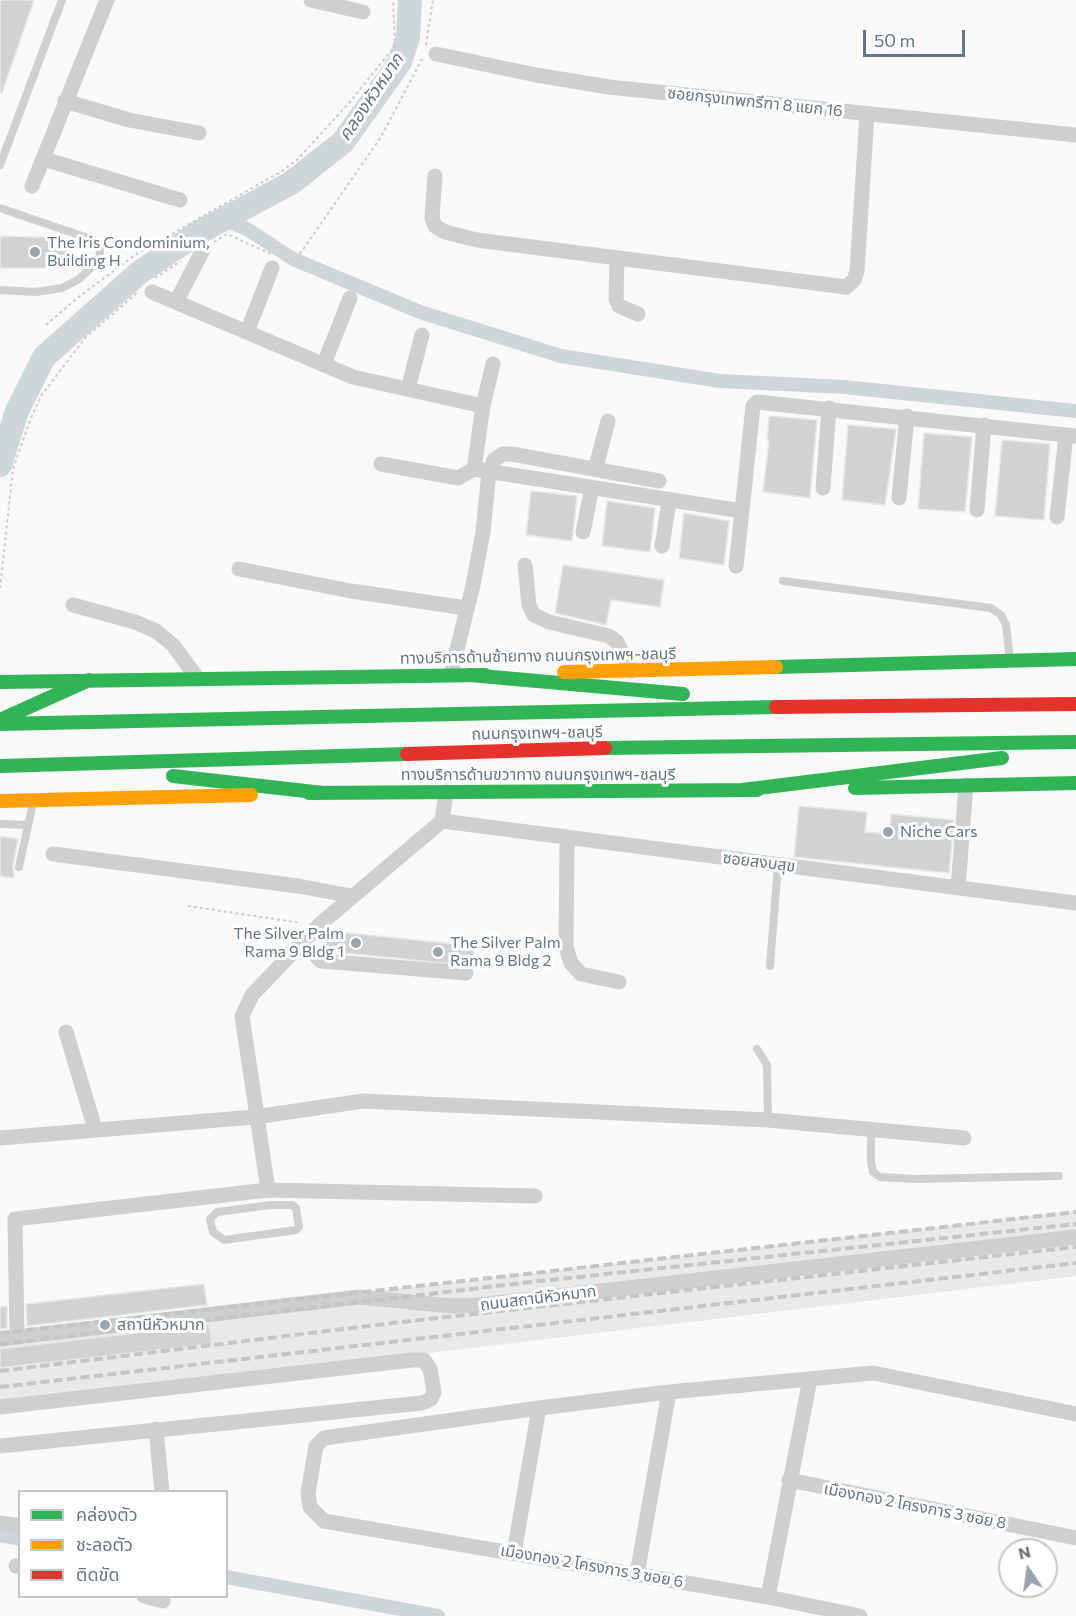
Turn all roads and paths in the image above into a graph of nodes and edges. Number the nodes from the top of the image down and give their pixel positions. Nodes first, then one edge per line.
1 (62, 0) edge
2 (106, 0) edge
3 (311, 0) edge
4 (393, 0) edge
5 (433, 0) edge
6 (363, 12) dead end
7 (436, 54) dead end
8 (64, 101) junction
9 (867, 114) junction
10 (199, 133) dead end
11 (1076, 135) edge
12 (44, 159) junction
13 (0, 165) edge
14 (435, 176) dead end
15 (32, 186) dead end
16 (180, 200) dead end
17 (0, 208) edge
18 (202, 217) junction
19 (203, 250) dead end
20 (184, 259) dead end
21 (617, 259) junction
22 (272, 268) dead end
23 (146, 289) junction
24 (0, 290) edge
25 (350, 298) dead end
26 (176, 302) junction
27 (638, 314) dead end
28 (46, 325) dead end
29 (247, 332) junction
30 (422, 335) dead end
31 (324, 364) junction
32 (493, 364) dead end
33 (408, 389) junction
34 (483, 406) junction
35 (829, 408) junction
36 (907, 416) junction
37 (609, 421) dead end
38 (984, 425) junction
39 (1071, 436) edge
40 (381, 464) dead end
41 (596, 467) junction
42 (482, 470) junction
43 (659, 481) dead end
44 (592, 487) junction
45 (823, 488) dead end
46 (899, 498) dead end
47 (669, 502) junction
48 (977, 510) dead end
49 (742, 511) junction
50 (1057, 517) dead end
51 (583, 532) dead end
52 (662, 546) dead end
53 (525, 565) dead end
54 (736, 566) dead end
55 (239, 569) dead end
56 (783, 581) dead end
57 (0, 588) edge
58 (73, 605) dead end
59 (466, 608) junction
60 (1076, 659) edge
61 (1010, 661) junction
62 (631, 671) junction
63 (451, 674) junction
64 (470, 675) junction
65 (198, 679) junction
66 (89, 680) junction
67 (2, 682) edge
68 (1076, 704) edge
69 (811, 706) junction
70 (0, 722) edge
71 (1076, 742) edge
72 (1076, 750) edge
73 (63, 763) junction
74 (0, 766) edge
75 (1076, 783) edge
76 (966, 785) junction
77 (742, 790) junction
78 (446, 792) junction
79 (323, 793) junction
80 (0, 801) edge
81 (34, 801) junction
82 (442, 821) junction
83 (0, 824) edge
84 (28, 825) junction
85 (567, 837) junction
86 (53, 854) dead end
87 (778, 864) junction
88 (19, 867) dead end
89 (958, 888) junction
90 (352, 896) junction
91 (1076, 903) edge
92 (188, 906) dead end
93 (319, 925) junction
94 (302, 942) junction
95 (770, 966) dead end
96 (466, 972) dead end
97 (619, 982) dead end
98 (66, 1032) dead end
99 (757, 1049) dead end
100 (255, 1117) junction
101 (768, 1120) junction
102 (872, 1128) junction
103 (95, 1129) junction
104 (0, 1138) edge
105 (964, 1138) dead end
106 (1059, 1176) dead end
107 (268, 1190) junction
108 (221, 1194) junction
109 (535, 1196) dead end
110 (217, 1212) junction
111 (1076, 1237) edge
112 (17, 1337) junction
113 (0, 1339) edge
114 (810, 1379) junction
115 (669, 1392) junction
116 (0, 1407) edge
117 (539, 1408) junction
118 (1076, 1414) edge
119 (156, 1429) junction
120 (0, 1446) edge
121 (789, 1480) junction
122 (162, 1490) edge
123 (0, 1523) edge
124 (18, 1526) edge
125 (1076, 1538) edge
126 (514, 1553) junction
127 (637, 1574) junction
128 (768, 1597) junction
129 (148, 1598) edge
130 (162, 1605) edge
131 (860, 1616) edge

1 - 13 lane
2 - 8 street
3 - 6 street
4 - 18 path
5 - 18 path
7 - 9 street, ซอยกรุงเทพกรีฑา 8 แยก 16
8 - 10 street
8 - 12 street
9 - 11 street, ซอยกรุงเทพกรีฑา 8 แยก 16
9 - 21 street
12 - 15 street
12 - 16 street
14 - 21 street
17 - 24 lane
18 - 28 path
19 - 26 street
20 - 23 path
21 - 27 street
22 - 29 street
23 - 26 street
23 - 57 path
25 - 31 street
26 - 29 street
29 - 31 street
30 - 33 street
31 - 33 street
32 - 34 street
33 - 34 street
34 - 42 street
35 - 36 street
35 - 45 street
35 - 49 street
36 - 38 street
36 - 46 street
37 - 41 street
38 - 39 street
38 - 48 street
39 - 50 street
40 - 42 street
41 - 42 street
41 - 43 street
42 - 44 street
42 - 59 street
44 - 47 street
44 - 51 street
47 - 49 street
47 - 52 street
49 - 54 street
53 - 62 street
55 - 59 street
56 - 61 lane
58 - 65 street
59 - 63 street
60 - 61 main road, ทางบริการด้านซ้ายทาง ถนนกรุงเทพฯ-ชลบุรี
61 - 62 main road, ทางบริการด้านซ้ายทาง ถนนกรุงเทพฯ-ชลบุรี
62 - 64 main road, ทางบริการด้านซ้ายทาง ถนนกรุงเทพฯ-ชลบุรี
63 - 64 main road, ทางบริการด้านซ้ายทาง ถนนกรุงเทพฯ-ชลบุรี
63 - 65 main road, ทางบริการด้านซ้ายทาง ถนนกรุงเทพฯ-ชลบุรี
64 - 69 main road
65 - 66 main road, ทางบริการด้านซ้ายทาง ถนนกรุงเทพฯ-ชลบุรี
66 - 67 main road, ทางบริการด้านซ้ายทาง ถนนกรุงเทพฯ-ชลบุรี
66 - 70 main road
68 - 69 main road, ถนนกรุงเทพฯ-ชลบุรี
69 - 70 main road, ถนนกรุงเทพฯ-ชลบุรี
71 - 73 main road, ถนนกรุงเทพฯ-ชลบุรี
72 - 77 main road
73 - 74 main road, ถนนกรุงเทพฯ-ชลบุรี
73 - 79 main road
75 - 76 main road, ทางบริการด้านขวาทาง ถนนกรุงเทพฯ-ชลบุรี
76 - 77 main road, ทางบริการด้านขวาทาง ถนนกรุงเทพฯ-ชลบุรี
76 - 89 street
77 - 78 main road, ทางบริการด้านขวาทาง ถนนกรุงเทพฯ-ชลบุรี
78 - 79 main road, ทางบริการด้านขวาทาง ถนนกรุงเทพฯ-ชลบุรี
78 - 82 street
79 - 81 main road, ทางบริการด้านขวาทาง ถนนกรุงเทพฯ-ชลบุรี
80 - 81 main road, ทางบริการด้านขวาทาง ถนนกรุงเทพฯ-ชลบุรี
81 - 84 lane
82 - 85 street, ซอยสงบสุข
82 - 90 street
83 - 84 lane
84 - 88 lane
85 - 87 street, ซอยสงบสุข
85 - 97 street
86 - 90 street
87 - 89 street, ซอยสงบสุข
87 - 95 lane
89 - 91 street, ซอยสงบสุข
90 - 93 street
92 - 93 path
93 - 94 street
94 - 96 street
94 - 100 street
98 - 103 street
99 - 101 lane
100 - 101 street
100 - 103 street
100 - 107 street
101 - 102 street
102 - 105 street
102 - 106 lane
103 - 104 street
107 - 108 street
107 - 109 street
108 - 110 lane
108 - 112 street
110 - 110 lane
111 - 112 street, ถนนสถานีหัวหมาก
112 - 113 street, ถนนสถานีหัวหมาก
114 - 115 street
114 - 118 street
114 - 121 street
115 - 117 street
115 - 127 street
116 - 119 street
117 - 126 street
117 - 126 street, เมืองทอง 2 โครงการ 3 ซอย 6
119 - 120 street
119 - 122 street
121 - 125 street, เมืองทอง 2 โครงการ 3 ซอย 8
121 - 128 street
123 - 124 street
126 - 127 street, เมืองทอง 2 โครงการ 3 ซอย 6
127 - 128 street, เมืองทอง 2 โครงการ 3 ซอย 6
128 - 131 street, เมืองทอง 2 โครงการ 3 ซอย 6
129 - 130 street

